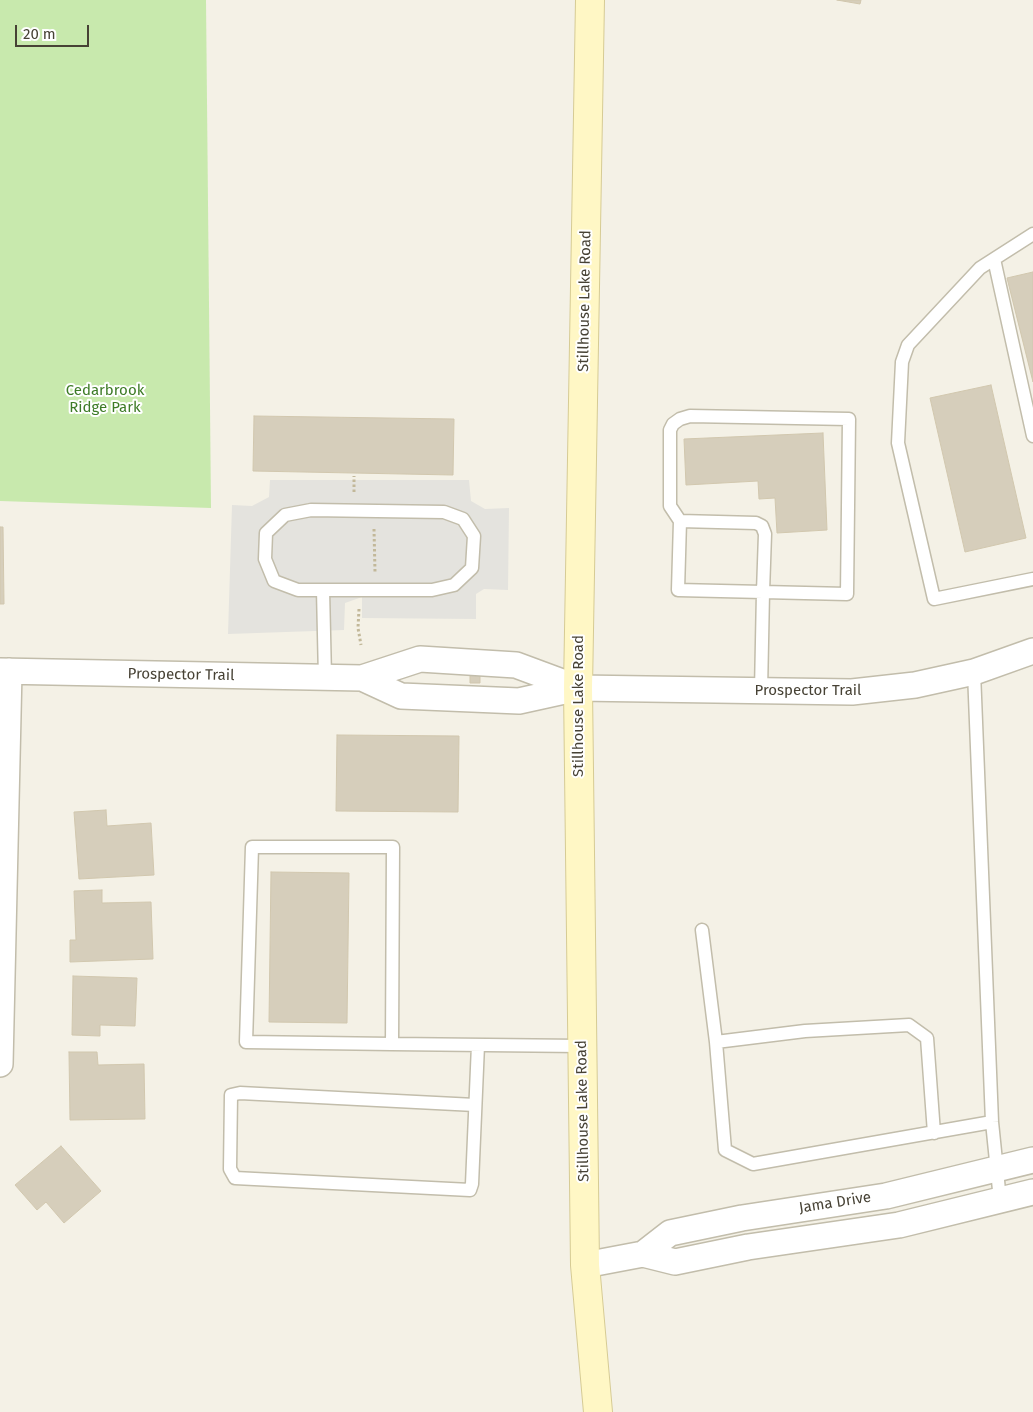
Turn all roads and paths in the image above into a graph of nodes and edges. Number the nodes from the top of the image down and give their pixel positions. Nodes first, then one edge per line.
1 (590, 0) edge
2 (1033, 234) edge
3 (994, 259) junction
4 (1033, 436) edge
5 (354, 476) dead end
6 (362, 511) junction
7 (680, 521) junction
8 (1033, 579) edge
9 (323, 590) junction
10 (363, 590) junction
11 (764, 592) junction
12 (362, 645) dead end
13 (1033, 651) edge
14 (4, 671) edge
15 (974, 672) junction
16 (324, 678) junction
17 (362, 678) junction
18 (578, 688) junction
19 (761, 691) junction
20 (702, 930) dead end
21 (716, 1042) junction
22 (392, 1044) junction
23 (478, 1045) junction
24 (582, 1046) junction
25 (0, 1064) edge
26 (476, 1105) junction
27 (992, 1122) junction
28 (934, 1132) junction
29 (1033, 1160) edge
30 (996, 1169) junction
31 (1033, 1192) edge
32 (1000, 1200) junction
33 (643, 1254) junction
34 (585, 1265) junction
35 (598, 1412) edge

1 - 18 main road, Stillhouse Lake Road
2 - 3 lane
3 - 4 lane
3 - 8 lane
5 - 6 path
6 - 9 lane
6 - 10 path
6 - 10 lane
7 - 11 lane
7 - 11 lane
7 - 11 lane
9 - 10 lane
9 - 16 lane
10 - 12 path
11 - 19 lane
13 - 15 street, Prospector Trail
14 - 16 street, Prospector Trail
14 - 25 street
15 - 19 street, Prospector Trail
15 - 27 lane
16 - 17 street, Prospector Trail
17 - 18 street, Prospector Trail
17 - 18 street, Prospector Trail
18 - 19 street, Prospector Trail
18 - 24 main road, Stillhouse Lake Road
20 - 21 lane
21 - 28 lane
21 - 28 lane
22 - 22 lane
22 - 23 lane
23 - 24 lane
23 - 26 lane
24 - 34 main road, Stillhouse Lake Road
26 - 26 lane
27 - 28 lane
27 - 30 lane
29 - 30 street, Jama Drive
30 - 32 lane
30 - 33 street, Jama Drive
31 - 32 street, Jama Drive
32 - 33 street, Jama Drive
33 - 34 street, Jama Drive
34 - 35 main road, Stillhouse Lake Road

